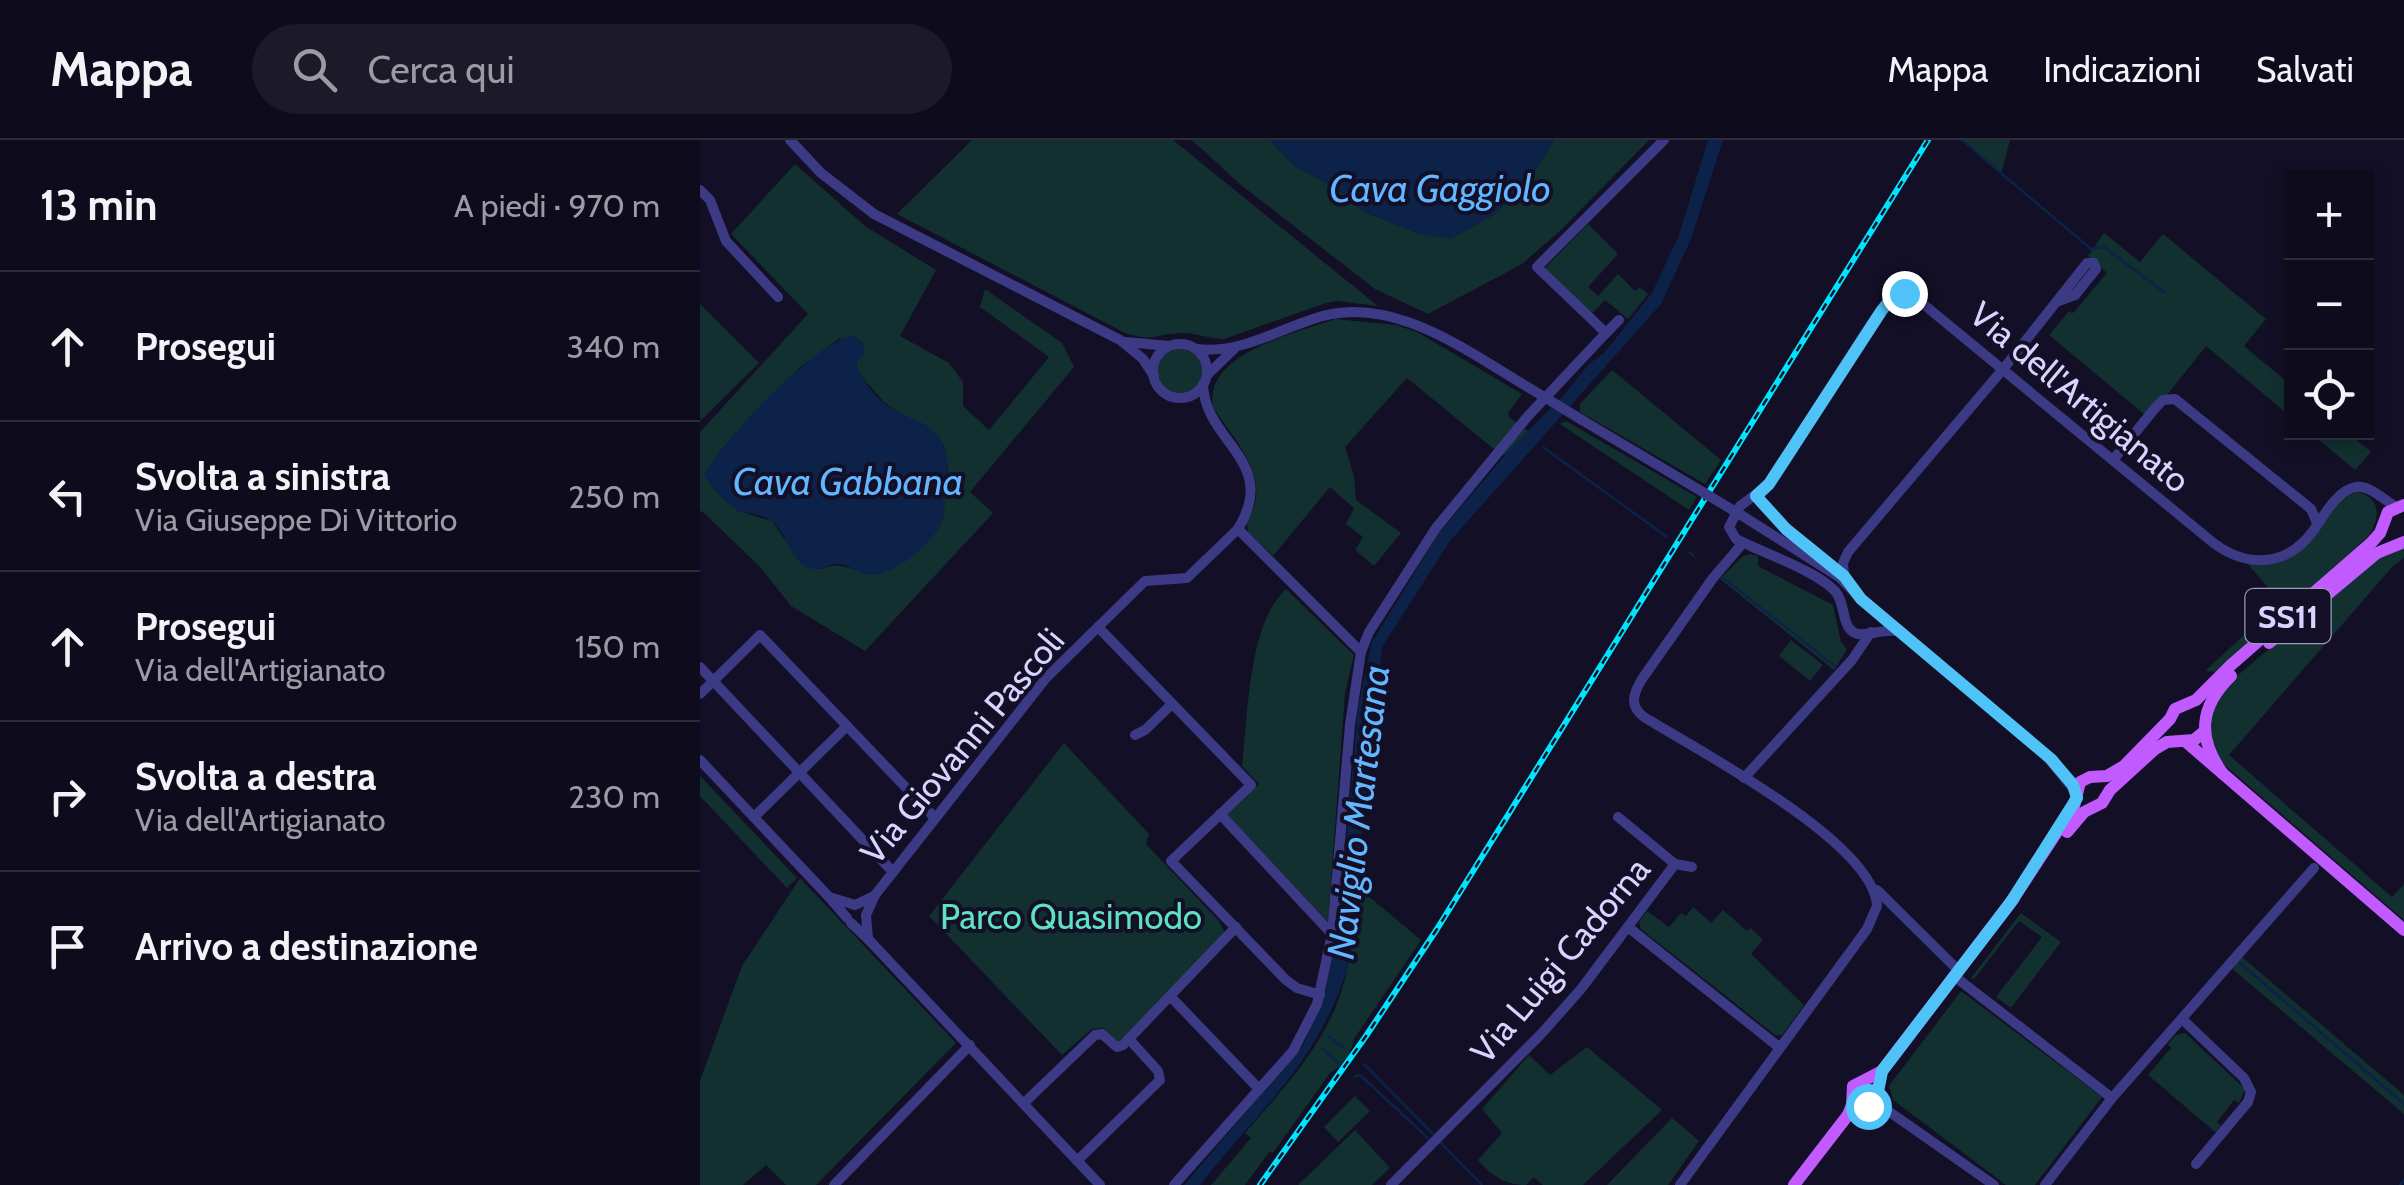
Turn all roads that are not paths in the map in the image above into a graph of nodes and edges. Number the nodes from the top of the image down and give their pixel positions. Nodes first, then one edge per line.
1 (790, 140) edge
2 (1664, 140) edge
3 (700, 190) edge
4 (778, 297) dead end
5 (2056, 302) dead end
6 (1619, 320) dead end
7 (1606, 333) junction
8 (1120, 340) junction
9 (1170, 346) junction
10 (1196, 349) junction
11 (1234, 349) junction
12 (2004, 368) junction
13 (1154, 376) junction
14 (1205, 380) junction
15 (1180, 397) junction
16 (1214, 419) junction
17 (2113, 460) junction
18 (1756, 496) junction
19 (2377, 496) junction
20 (2401, 507) edge
21 (2384, 521) junction
22 (2317, 523) junction
23 (1238, 529) junction
24 (2403, 542) edge
25 (1743, 543) junction
26 (1828, 572) junction
27 (1844, 576) junction
28 (1851, 588) junction
29 (1866, 602) junction
30 (1878, 613) junction
31 (1846, 614) junction
32 (1098, 627) junction
33 (1854, 632) junction
34 (1872, 632) junction
35 (1902, 632) junction
36 (1361, 652) junction
37 (1846, 666) junction
38 (700, 667) edge
39 (713, 681) junction
40 (700, 694) edge
41 (1172, 704) junction
42 (2188, 704) junction
43 (2170, 719) junction
44 (2205, 724) junction
45 (847, 726) junction
46 (1134, 735) dead end
47 (2183, 740) junction
48 (2051, 759) junction
49 (700, 760) edge
50 (800, 772) junction
51 (2223, 774) junction
52 (1744, 778) junction
53 (2092, 778) junction
54 (2107, 794) junction
55 (2077, 795) junction
56 (2090, 808) junction
57 (1220, 814) junction
58 (754, 817) junction
59 (1618, 817) dead end
60 (935, 818) junction
61 (1676, 864) junction
62 (1692, 867) dead end
63 (2322, 867) junction
64 (893, 872) junction
65 (1870, 882) junction
66 (875, 895) junction
67 (830, 896) junction
68 (2011, 902) junction
69 (855, 905) junction
70 (1895, 910) junction
71 (1876, 913) junction
72 (866, 915) junction
73 (849, 920) junction
74 (1628, 926) junction
75 (1236, 927) junction
76 (2404, 930) edge
77 (1332, 934) junction
78 (868, 939) junction
79 (1956, 973) junction
80 (1320, 995) junction
81 (1170, 996) junction
82 (2182, 1019) junction
83 (1129, 1040) junction
84 (970, 1046) junction
85 (1780, 1048) junction
86 (1259, 1089) junction
87 (1870, 1098) junction
88 (2112, 1098) junction
89 (1024, 1103) junction
90 (1077, 1160) junction
91 (2196, 1164) dead end
92 (834, 1185) edge
93 (1100, 1185) edge
94 (1174, 1185) edge
95 (1391, 1185) edge
96 (1680, 1185) edge
97 (1794, 1185) edge
98 (1994, 1185) edge
99 (2045, 1185) edge

1 - 8 street
2 - 7 street
3 - 4 street
5 - 12 street
6 - 7 street
7 - 36 street
8 - 9 street
8 - 13 street
9 - 10 street
9 - 13 street
10 - 11 street
10 - 14 street
11 - 14 street
11 - 26 street, bridge
12 - 17 street, Via dell'Artigianato
12 - 18 street, Via dell'Artigianato
12 - 27 street
13 - 15 street
14 - 15 street
14 - 16 street
15 - 16 street
16 - 23 street
17 - 22 street, Via dell'Artigianato
17 - 22 street
18 - 25 street, Via dell'Artigianato
18 - 27 street
19 - 20 street
19 - 21 street
19 - 22 street, Via dell'Artigianato
20 - 21 main road, SS11
21 - 24 main road, SS11
21 - 42 main road, SS11
23 - 32 street, Via Giovanni Pascoli
23 - 36 street
24 - 44 main road, SS11
25 - 31 street
25 - 52 street
26 - 28 street
26 - 31 street
27 - 28 street
28 - 29 street
29 - 30 street
29 - 31 street
30 - 34 street
30 - 35 street
31 - 33 street
32 - 41 street
32 - 60 street, Via Giovanni Pascoli
33 - 34 street
33 - 37 street
34 - 35 street
34 - 37 street
35 - 48 street
36 - 77 street
37 - 52 street
38 - 39 street
39 - 40 street
39 - 45 street
39 - 50 street
41 - 46 street
41 - 57 street
42 - 43 main road, SS11
42 - 44 main road
43 - 47 main road
43 - 53 main road, SS11
44 - 47 main road, SS11
44 - 51 main road
45 - 50 street
45 - 60 street
47 - 51 main road
47 - 54 main road, SS11
48 - 53 street
48 - 55 street
49 - 58 street
50 - 58 street
50 - 64 street
51 - 63 main road
52 - 65 street
53 - 54 main road
53 - 55 main road, SS11
54 - 56 main road, SS11
55 - 56 main road
55 - 68 main road, SS11
56 - 68 main road, SS11
57 - 75 street
57 - 77 street
58 - 67 street
59 - 61 street, Via Luigi Cadorna
60 - 64 street, Via Giovanni Pascoli
61 - 62 street
61 - 74 street, Via Luigi Cadorna
63 - 76 main road
63 - 82 street
64 - 66 street, Via Giovanni Pascoli
65 - 70 street
65 - 71 street
66 - 69 street, Via Giovanni Pascoli
66 - 72 street, Via Giovanni Pascoli
67 - 69 street
67 - 73 street
68 - 79 main road, SS11
69 - 72 street
69 - 73 street
70 - 71 street
70 - 79 street
71 - 85 street
72 - 73 street
72 - 78 street
73 - 78 street
74 - 85 street
74 - 95 street, Via Luigi Cadorna
75 - 80 street
75 - 81 street
77 - 80 street
78 - 84 street
79 - 87 main road, SS11
79 - 88 street
80 - 86 street
81 - 83 street
81 - 86 street
82 - 88 street
82 - 91 street
83 - 89 street
83 - 90 street
84 - 89 street
84 - 92 street
85 - 96 street
86 - 94 street
87 - 97 main road, SS11
87 - 98 street
88 - 99 street
89 - 90 street
90 - 93 street

